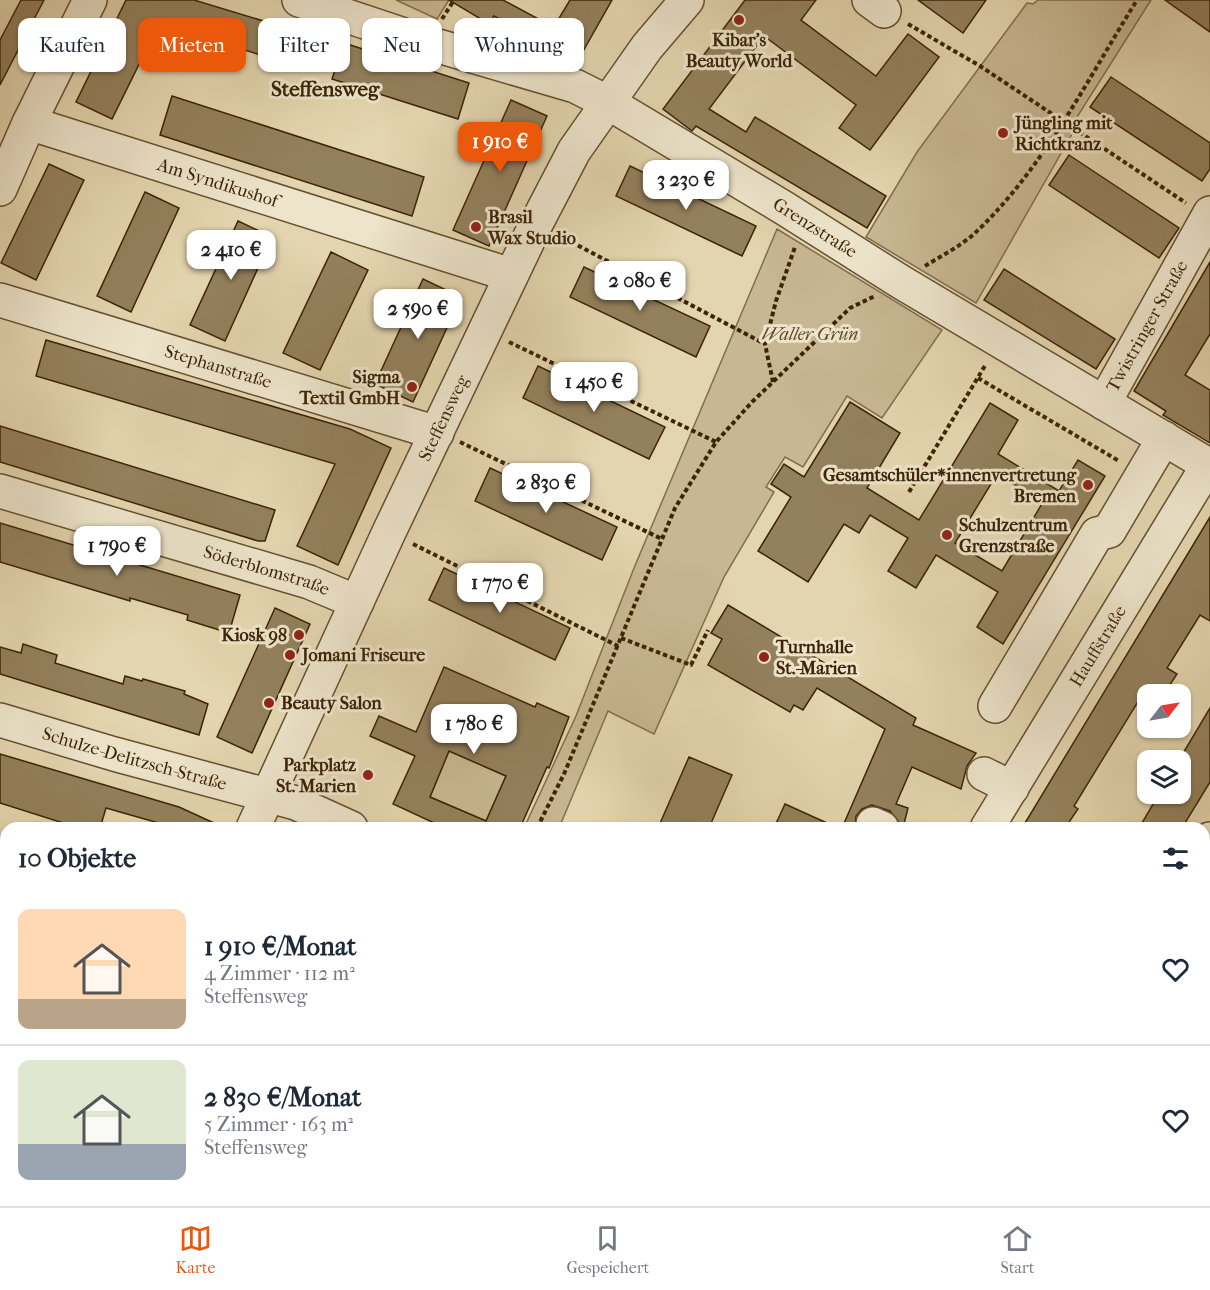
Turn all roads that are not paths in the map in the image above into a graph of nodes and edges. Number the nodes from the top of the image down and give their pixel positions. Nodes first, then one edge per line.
1 (90, 0) edge
2 (300, 0) edge
3 (687, 0) edge
4 (607, 102) junction
5 (29, 123) junction
6 (0, 189) edge
7 (1206, 229) edge
8 (511, 275) junction
9 (0, 300) edge
10 (1104, 403) junction
11 (437, 433) junction
12 (1164, 438) junction
13 (1209, 465) edge
14 (0, 491) edge
15 (357, 602) junction
16 (995, 706) dead end
17 (0, 720) edge
18 (984, 774) dead end
19 (1012, 788) junction
20 (267, 796) junction
21 (256, 822) edge
22 (338, 822) edge
23 (991, 822) edge

1 - 5 street
2 - 4 street, Grenzstraße
3 - 4 street, Steffensweg
4 - 8 street, Steffensweg
4 - 10 street, Grenzstraße
5 - 6 street
5 - 8 street, Am Syndikushof
7 - 10 street, Twistringer Straße
8 - 11 street, Steffensweg
9 - 11 street, Stephanstraße
10 - 12 street, Grenzstraße
11 - 15 street, Steffensweg
12 - 13 street, Grenzstraße
12 - 16 street
13 - 19 street, Hauffstraße
14 - 15 street, Söderblomstraße
15 - 20 street, Steffensweg
17 - 20 street, Schulze-Delitzsch-Straße
18 - 19 street
19 - 23 street, Hauffstraße
20 - 21 street, Steffensweg
20 - 22 street, Schulze-Delitzsch-Straße

